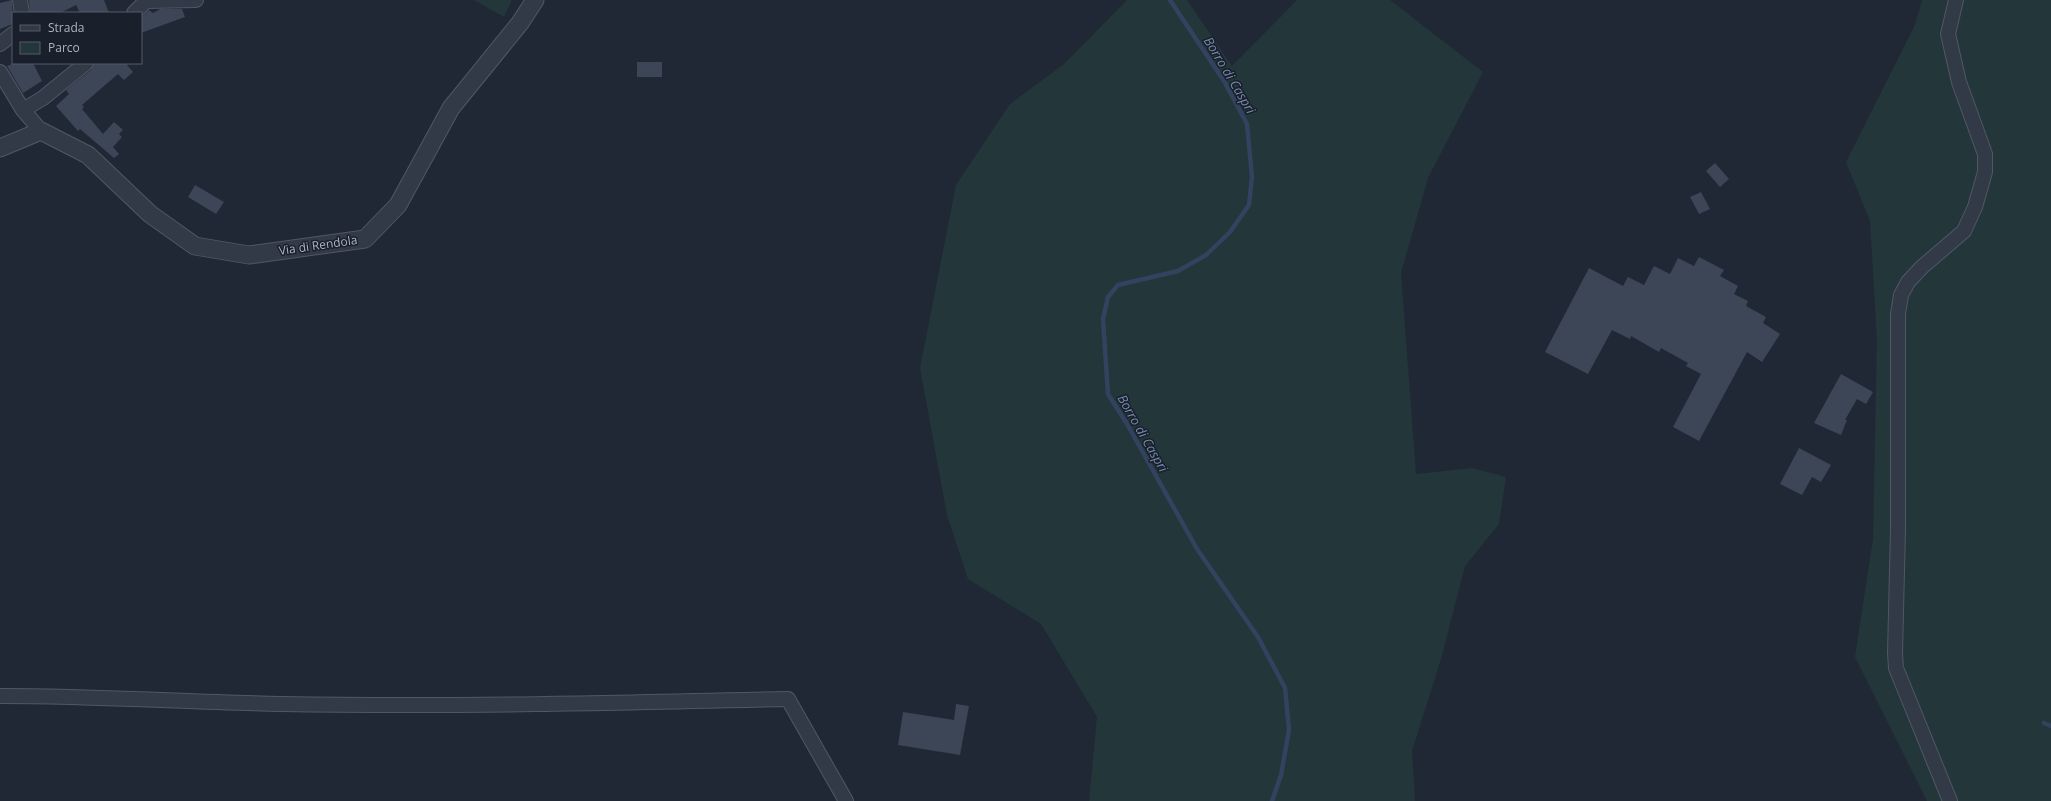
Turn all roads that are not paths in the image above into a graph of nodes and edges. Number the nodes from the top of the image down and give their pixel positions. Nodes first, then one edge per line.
1 (20, 0) edge
2 (196, 0) edge
3 (535, 0) edge
4 (1956, 0) edge
5 (22, 12) edge
6 (135, 12) edge
7 (12, 35) edge
8 (0, 44) edge
9 (85, 64) edge
10 (0, 72) edge
11 (24, 110) junction
12 (41, 131) junction
13 (0, 148) edge
14 (0, 696) edge
15 (846, 801) edge
16 (1950, 801) edge

1 - 5 street
2 - 6 street
3 - 12 street, Via di Rendola
4 - 16 street
7 - 8 street
9 - 11 street
10 - 11 street
11 - 12 street
12 - 13 street
14 - 15 street

